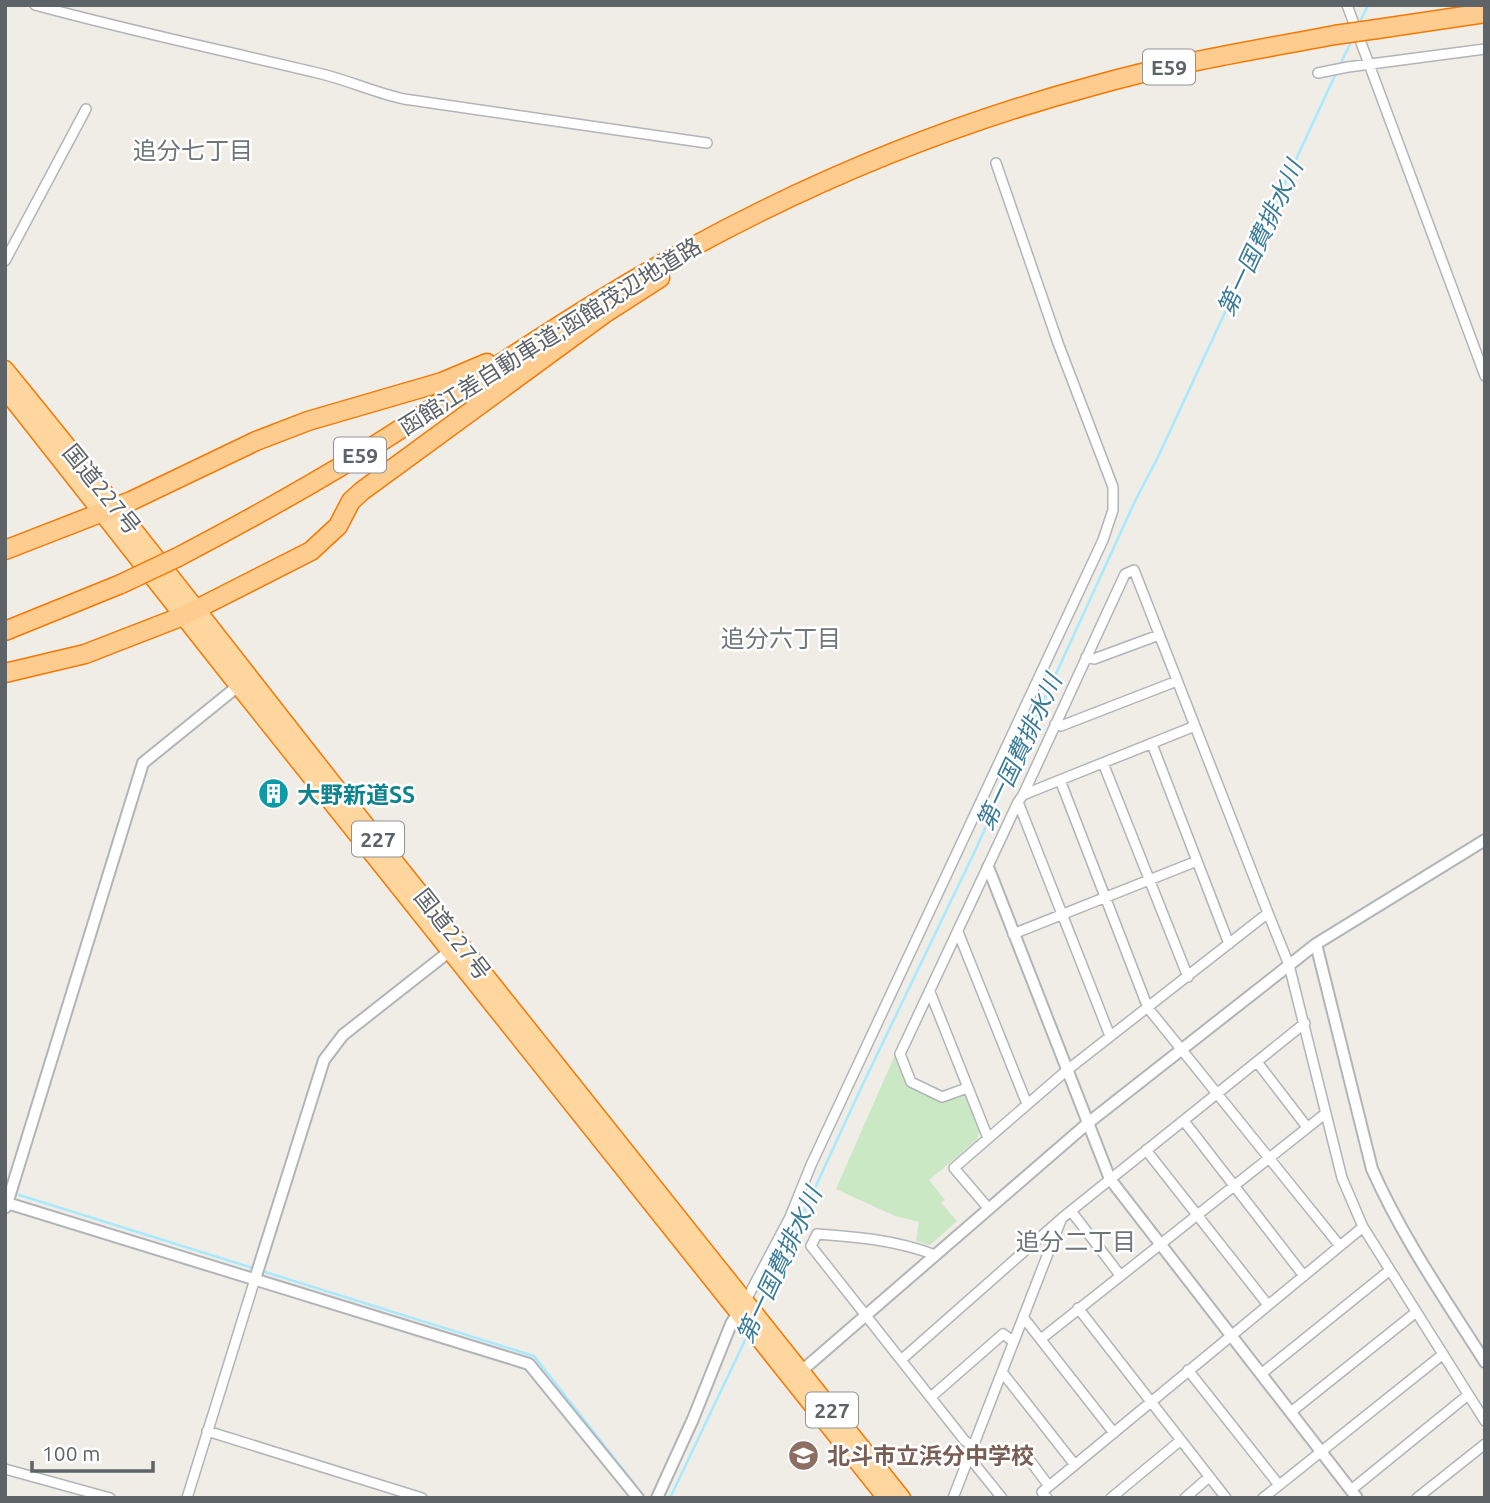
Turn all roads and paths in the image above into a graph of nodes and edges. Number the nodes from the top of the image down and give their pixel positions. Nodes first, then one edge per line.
1 (35, 5) edge
2 (1347, 5) edge
3 (1485, 13) edge
4 (1485, 49) edge
5 (1369, 65) junction
6 (1318, 73) dead end
7 (86, 109) dead end
8 (707, 143) dead end
9 (996, 163) dead end
10 (683, 257) junction
11 (5, 261) edge
12 (536, 342) junction
13 (5, 369) edge
14 (1485, 376) edge
15 (5, 390) edge
16 (110, 510) junction
17 (5, 550) edge
18 (190, 613) junction
19 (5, 631) edge
20 (1159, 635) junction
21 (1086, 657) junction
22 (5, 673) edge
23 (244, 681) junction
24 (1178, 681) junction
25 (1055, 724) junction
26 (1195, 726) junction
27 (1152, 744) junction
28 (1103, 763) junction
29 (1060, 780) junction
30 (1020, 798) junction
31 (1485, 840) edge
32 (1197, 861) junction
33 (988, 867) junction
34 (1149, 880) junction
35 (1106, 898) junction
36 (1268, 913) junction
37 (1062, 915) junction
38 (958, 932) junction
39 (1013, 934) junction
40 (1229, 944) junction
41 (1316, 944) junction
42 (455, 946) junction
43 (1289, 965) junction
44 (1188, 977) junction
45 (930, 992) junction
46 (1148, 1008) junction
47 (1305, 1023) junction
48 (1110, 1036) junction
49 (1182, 1049) junction
50 (1257, 1062) junction
51 (1066, 1071) junction
52 (967, 1088) junction
53 (1219, 1093) junction
54 (1027, 1104) junction
55 (1326, 1113) junction
56 (1184, 1121) junction
57 (1088, 1123) junction
58 (1307, 1127) junction
59 (988, 1138) junction
60 (1146, 1150) junction
61 (1270, 1158) junction
62 (1110, 1179) junction
63 (1234, 1186) junction
64 (6, 1206) edge
65 (989, 1209) junction
66 (1071, 1211) junction
67 (1198, 1214) junction
68 (1062, 1218) junction
69 (1363, 1227) junction
70 (1160, 1245) junction
71 (1340, 1246) junction
72 (935, 1255) junction
73 (1390, 1270) junction
74 (257, 1273) junction
75 (1120, 1275) junction
76 (1304, 1276) junction
77 (1268, 1305) junction
78 (1078, 1308) junction
79 (745, 1310) junction
80 (1415, 1313) junction
81 (866, 1315) junction
82 (1023, 1317) junction
83 (1230, 1335) junction
84 (1041, 1339) junction
85 (1013, 1341) junction
86 (1442, 1354) junction
87 (901, 1360) junction
88 (1485, 1362) edge
89 (1188, 1370) junction
90 (1002, 1372) junction
91 (1261, 1374) junction
92 (796, 1375) junction
93 (1468, 1395) junction
94 (931, 1396) junction
95 (1151, 1402) junction
96 (1291, 1412) junction
97 (1485, 1421) edge
98 (207, 1431) junction
99 (1114, 1433) junction
100 (1181, 1440) junction
101 (1485, 1444) edge
102 (973, 1446) junction
103 (1321, 1452) junction
104 (1025, 1454) dead end
105 (969, 1457) junction
106 (1075, 1465) junction
107 (5, 1469) edge
108 (1209, 1477) junction
109 (1279, 1485) junction
110 (1049, 1486) junction
111 (1354, 1494) edge
112 (110, 1498) edge
113 (187, 1498) edge
114 (422, 1498) edge
115 (638, 1498) edge
116 (657, 1498) edge
117 (886, 1498) edge
118 (902, 1498) edge
119 (953, 1498) edge
120 (1002, 1498) edge
121 (1047, 1498) edge
122 (1111, 1498) edge
123 (1185, 1498) edge
124 (1226, 1498) edge
125 (1263, 1498) edge
126 (1417, 1498) edge

1 - 8 street
2 - 5 street
3 - 10 highway, 函館江差自動車道;函館茂辺地道路 / E59, bridge
4 - 5 street
5 - 6 street
5 - 14 street
7 - 11 street
9 - 79 street
10 - 12 highway, 函館江差自動車道;函館茂辺地道路 / E59
10 - 18 highway
12 - 16 highway
12 - 19 highway, 函館江差自動車道;函館茂辺地道路 / E59, bridge
13 - 16 highway, 国道227号 / 227
15 - 16 highway, 国道227号 / 227
16 - 17 highway
16 - 18 highway, 国道227号 / 227
18 - 22 highway
18 - 23 highway, 国道227号 / 227
20 - 21 street
20 - 21 street
20 - 24 street
21 - 25 street
23 - 42 highway, 国道227号 / 227
23 - 64 street
24 - 25 street
24 - 26 street
25 - 30 street
26 - 27 street
26 - 36 street
27 - 28 street
27 - 32 street
28 - 29 street
28 - 34 street
29 - 30 street
29 - 35 street
30 - 33 street
30 - 37 street
31 - 41 street
32 - 34 street
32 - 40 street
33 - 38 street
33 - 39 street
34 - 35 street
34 - 44 street
35 - 37 street
35 - 46 street
36 - 40 street
36 - 43 street
37 - 39 street
37 - 48 street
38 - 45 street
38 - 54 street
39 - 51 street
40 - 44 street
41 - 43 street
41 - 88 street
42 - 74 street
42 - 79 highway, 国道227号 / 227
43 - 47 street
43 - 49 street
44 - 46 street
45 - 52 street
45 - 52 street
46 - 48 street
46 - 49 street
47 - 50 street
47 - 55 street
48 - 51 street
49 - 53 street
49 - 57 street
50 - 53 street
50 - 58 street
51 - 54 street
51 - 57 street
52 - 59 street
53 - 56 street
53 - 61 street
54 - 59 street
55 - 58 street
55 - 69 street
56 - 60 street
56 - 63 street
57 - 62 street
57 - 65 street
58 - 61 street
59 - 65 street
60 - 62 street
60 - 67 street
61 - 63 street
61 - 71 street
62 - 66 street
62 - 70 street
63 - 67 street
63 - 76 street
64 - 74 street
65 - 72 street
66 - 68 street
66 - 75 street
67 - 70 street
67 - 77 street
68 - 82 street
68 - 87 street
69 - 71 street
69 - 73 street
70 - 75 street
70 - 83 street
71 - 76 street
72 - 81 street
72 - 81 street
73 - 80 street
73 - 91 street
74 - 98 street
74 - 115 street
75 - 78 street
76 - 77 street
77 - 83 street
78 - 84 street
78 - 95 street
79 - 92 highway, 国道227号 / 227
79 - 116 street
80 - 86 street
80 - 96 street
81 - 87 street
81 - 92 street
82 - 84 street
82 - 85 street
83 - 89 street
83 - 91 street
84 - 99 street
85 - 90 street
85 - 94 street
86 - 93 street
86 - 103 street
87 - 94 street
89 - 95 street
89 - 109 street
90 - 102 street
90 - 106 street
91 - 96 street
92 - 117 highway, 国道227号 / 227
92 - 118 highway, 国道227号 / 227
93 - 97 street
93 - 111 street
94 - 102 street
95 - 99 street
95 - 100 street
96 - 103 street
98 - 113 street
98 - 114 street
99 - 106 street
100 - 108 street
100 - 122 street
101 - 126 street
102 - 105 street
103 - 109 street
103 - 111 street
104 - 110 street
105 - 119 street
105 - 120 street
106 - 110 street
107 - 112 street
108 - 123 street
108 - 124 street
109 - 125 street
110 - 121 street

